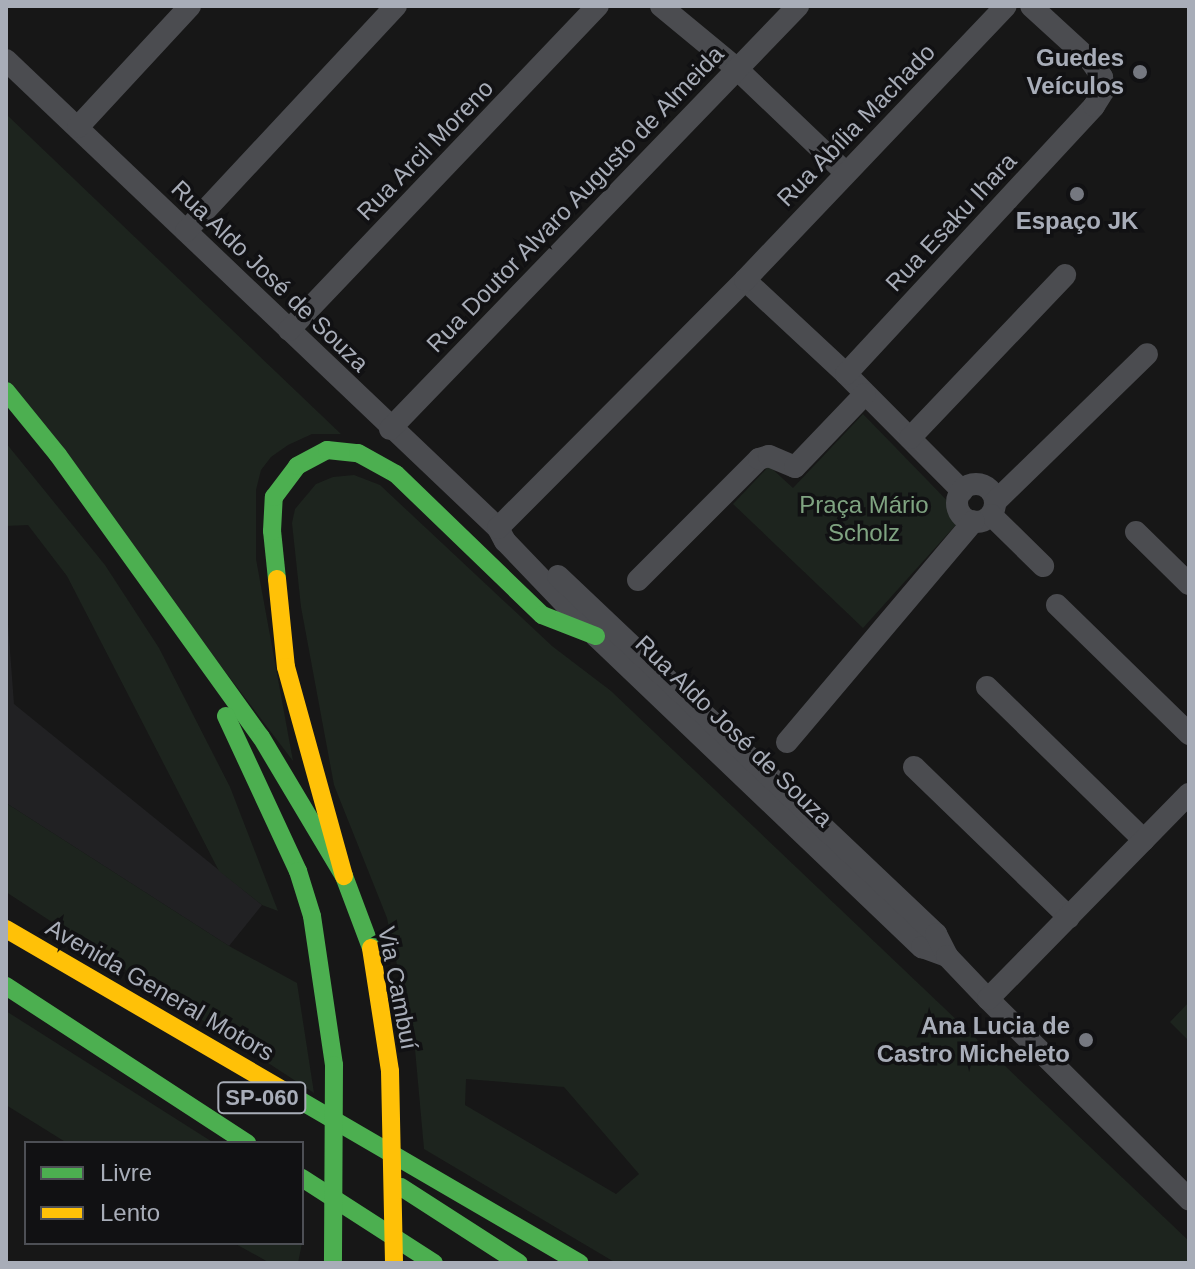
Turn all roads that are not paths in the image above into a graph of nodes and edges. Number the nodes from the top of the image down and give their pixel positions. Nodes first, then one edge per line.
1 (190, 6) edge
2 (396, 6) edge
3 (598, 6) edge
4 (661, 6) edge
5 (798, 6) edge
6 (1006, 6) edge
7 (1031, 6) edge
8 (6, 60) edge
9 (736, 68) junction
10 (78, 127) junction
11 (845, 172) junction
12 (186, 231) junction
13 (1065, 275) dead end
14 (745, 280) junction
15 (289, 330) junction
16 (1147, 354) dead end
17 (846, 374) junction
18 (6, 391) edge
19 (865, 394) junction
20 (390, 429) junction
21 (910, 438) junction
22 (962, 491) junction
23 (987, 513) junction
24 (498, 528) junction
25 (1136, 532) dead end
26 (1043, 566) dead end
27 (638, 580) dead end
28 (1189, 584) edge
29 (1057, 605) dead end
30 (183, 630) junction
31 (596, 636) junction
32 (987, 687) dead end
33 (1189, 734) edge
34 (787, 742) dead end
35 (914, 767) dead end
36 (1189, 794) edge
37 (1144, 840) junction
38 (344, 876) junction
39 (1069, 917) junction
40 (6, 931) edge
41 (947, 956) junction
42 (6, 986) edge
43 (988, 999) junction
44 (244, 1141) edge
45 (348, 1153) dead end
46 (374, 1170) dead end
47 (304, 1179) edge
48 (332, 1198) junction
49 (1189, 1199) edge
50 (333, 1263) edge
51 (394, 1263) edge
52 (422, 1263) edge
53 (434, 1263) edge
54 (519, 1263) edge
55 (580, 1263) edge

1 - 10 street
2 - 12 street
3 - 15 street, Rua Arcil Moreno
4 - 9 street
5 - 9 street, Rua Doutor Alvaro Augusto de Almeida
6 - 11 street, Rua Abília Machado
7 - 17 street, Rua Esaku Ihara
8 - 10 street, Rua Aldo José de Souza
9 - 11 street
9 - 20 street, Rua Doutor Alvaro Augusto de Almeida
10 - 12 street, Rua Aldo José de Souza
11 - 14 street, Rua Abília Machado
12 - 15 street, Rua Aldo José de Souza
13 - 21 street
14 - 17 street
14 - 24 street, Rua Abília Machado
15 - 20 street, Rua Aldo José de Souza
16 - 23 street
17 - 19 street
18 - 30 main road, Via Cambuí
19 - 21 street
19 - 27 street
20 - 24 street, Rua Aldo José de Souza
21 - 22 street
22 - 23 street
22 - 23 street
23 - 26 street
23 - 34 street
24 - 31 street, Rua Aldo José de Souza
24 - 41 street, Rua Aldo José de Souza
25 - 28 street
29 - 33 street
30 - 38 main road, Via Cambuí
30 - 50 main road, Via Cambuí, bridge
31 - 38 main road
31 - 41 street, Rua Aldo José de Souza
32 - 37 street
35 - 39 street
36 - 37 street
37 - 39 street
38 - 51 main road, Via Cambuí, bridge
39 - 43 street
40 - 45 main road, SP-060
40 - 55 main road, Avenida General Motors
41 - 43 street, Rua Aldo José de Souza
42 - 44 main road, SP-060
43 - 49 street, Rua Aldo José de Souza
46 - 54 main road
47 - 48 main road
48 - 52 main road
48 - 53 main road

